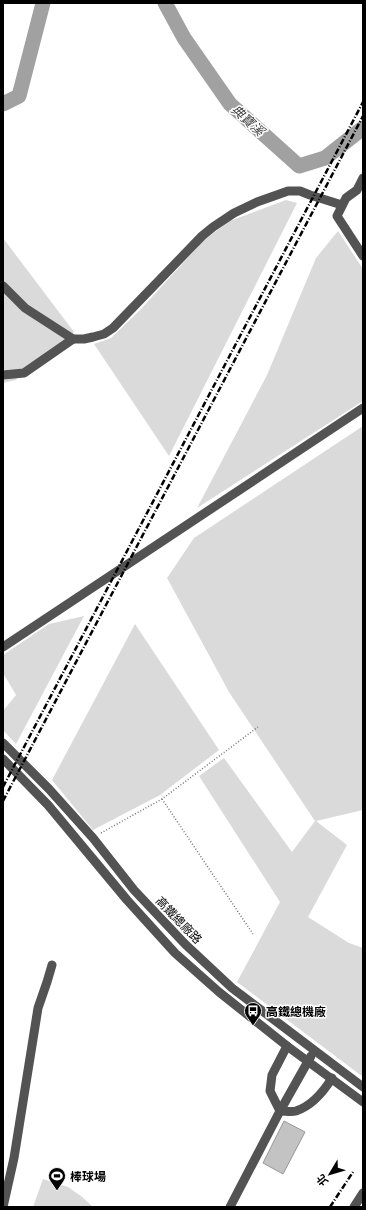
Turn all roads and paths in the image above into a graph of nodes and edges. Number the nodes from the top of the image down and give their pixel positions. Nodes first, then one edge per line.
1 (363, 178) edge
2 (342, 205) junction
3 (363, 256) edge
4 (3, 286) edge
5 (73, 339) junction
6 (3, 375) edge
7 (363, 408) edge
8 (3, 647) edge
9 (258, 727) dead end
10 (3, 743) edge
11 (3, 759) edge
12 (162, 799) junction
13 (93, 838) junction
14 (253, 934) dead end
15 (52, 965) dead end
16 (287, 1046) junction
17 (314, 1051) junction
18 (308, 1061) junction
19 (332, 1078) junction
20 (363, 1087) edge
21 (363, 1102) edge
22 (280, 1111) junction
23 (363, 1193) edge
24 (3, 1207) edge
25 (230, 1207) edge
26 (354, 1207) edge

1 - 2 street
2 - 3 street
2 - 5 street
4 - 5 street
5 - 6 street
7 - 8 street
9 - 12 path
10 - 13 street, 高鐵總廠路
11 - 16 street, 高鐵總廠路
12 - 13 path
12 - 14 path
13 - 17 street, 高鐵總廠路
15 - 24 street
16 - 18 street, 高鐵總廠路
16 - 22 street
17 - 18 street
17 - 20 street, 高鐵總廠路
18 - 19 street, 高鐵總廠路
18 - 22 street
19 - 21 street, 高鐵總廠路
19 - 22 street
22 - 25 street
23 - 26 street

